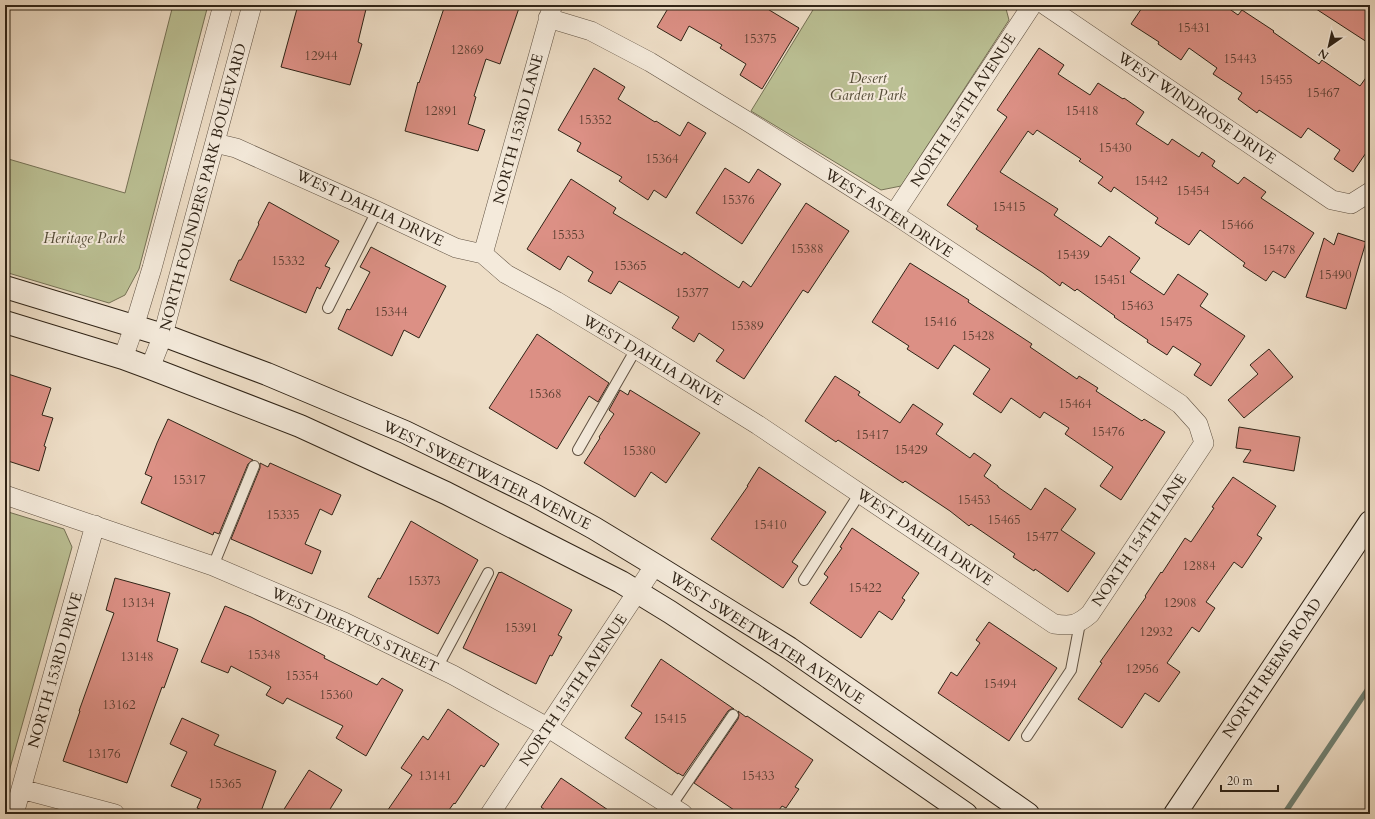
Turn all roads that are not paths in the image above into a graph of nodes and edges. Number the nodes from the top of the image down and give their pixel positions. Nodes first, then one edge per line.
1 (223, 5) edge
2 (252, 5) edge
3 (1032, 5) edge
4 (1046, 5) edge
5 (550, 11) edge
6 (215, 143) junction
7 (1370, 192) edge
8 (377, 211) junction
9 (894, 214) junction
10 (483, 254) junction
11 (5, 287) edge
12 (328, 308) dead end
13 (5, 322) edge
14 (134, 327) junction
15 (163, 334) junction
16 (636, 349) junction
17 (122, 358) junction
18 (150, 368) junction
19 (1204, 443) joint
20 (578, 450) dead end
21 (254, 466) dead end
22 (860, 493) junction
23 (5, 495) edge
24 (1370, 522) edge
25 (95, 525) junction
26 (655, 564) junction
27 (213, 566) junction
28 (488, 573) dead end
29 (804, 580) dead end
30 (637, 593) junction
31 (1073, 624) junction
32 (437, 668) junction
33 (733, 715) dead end
34 (548, 727) junction
35 (1028, 736) dead end
36 (21, 789) junction
37 (677, 810) edge
38 (14, 814) edge
39 (115, 814) edge
40 (490, 814) edge
41 (966, 814) edge
42 (1028, 814) edge
43 (1174, 814) edge

1 - 14 street, NORTH FOUNDERS PARK BOULEVARD
2 - 6 street, NORTH FOUNDERS PARK BOULEVARD
3 - 9 street, NORTH 154TH AVENUE
4 - 7 street, WEST WINDROSE DRIVE
5 - 9 street, WEST ASTER DRIVE
5 - 10 street, NORTH 153RD LANE
6 - 8 street, WEST DAHLIA DRIVE
6 - 15 street, NORTH FOUNDERS PARK BOULEVARD
8 - 10 street, WEST DAHLIA DRIVE
8 - 12 lane
9 - 19 street, WEST ASTER DRIVE
10 - 16 street, WEST DAHLIA DRIVE
11 - 14 street, WEST SWEETWATER AVENUE
13 - 17 street, WEST SWEETWATER AVENUE
14 - 15 street, WEST SWEETWATER AVENUE
14 - 17 street, NORTH FOUNDERS PARK BOULEVARD
15 - 18 street, NORTH FOUNDERS PARK BOULEVARD
15 - 26 street, WEST SWEETWATER AVENUE
16 - 20 lane
16 - 22 street, WEST DAHLIA DRIVE
17 - 18 street, WEST SWEETWATER AVENUE
18 - 30 street, WEST SWEETWATER AVENUE
19 - 31 street, NORTH 154TH LANE
21 - 27 lane
22 - 29 lane
22 - 31 street, WEST DAHLIA DRIVE
23 - 25 street, WEST DREYFUS STREET
24 - 43 street, NORTH REEMS ROAD
25 - 27 street, WEST DREYFUS STREET
25 - 36 street, NORTH 153RD DRIVE
26 - 30 street, NORTH 154TH AVENUE
26 - 42 street, WEST SWEETWATER AVENUE
27 - 32 street, WEST DREYFUS STREET
28 - 32 lane
30 - 34 street, NORTH 154TH AVENUE
30 - 41 street, WEST SWEETWATER AVENUE
31 - 35 lane
32 - 34 street, WEST DREYFUS STREET
33 - 37 lane
34 - 37 street, WEST DREYFUS STREET
34 - 40 street, NORTH 154TH AVENUE
36 - 38 street, NORTH 153RD DRIVE
36 - 39 street

